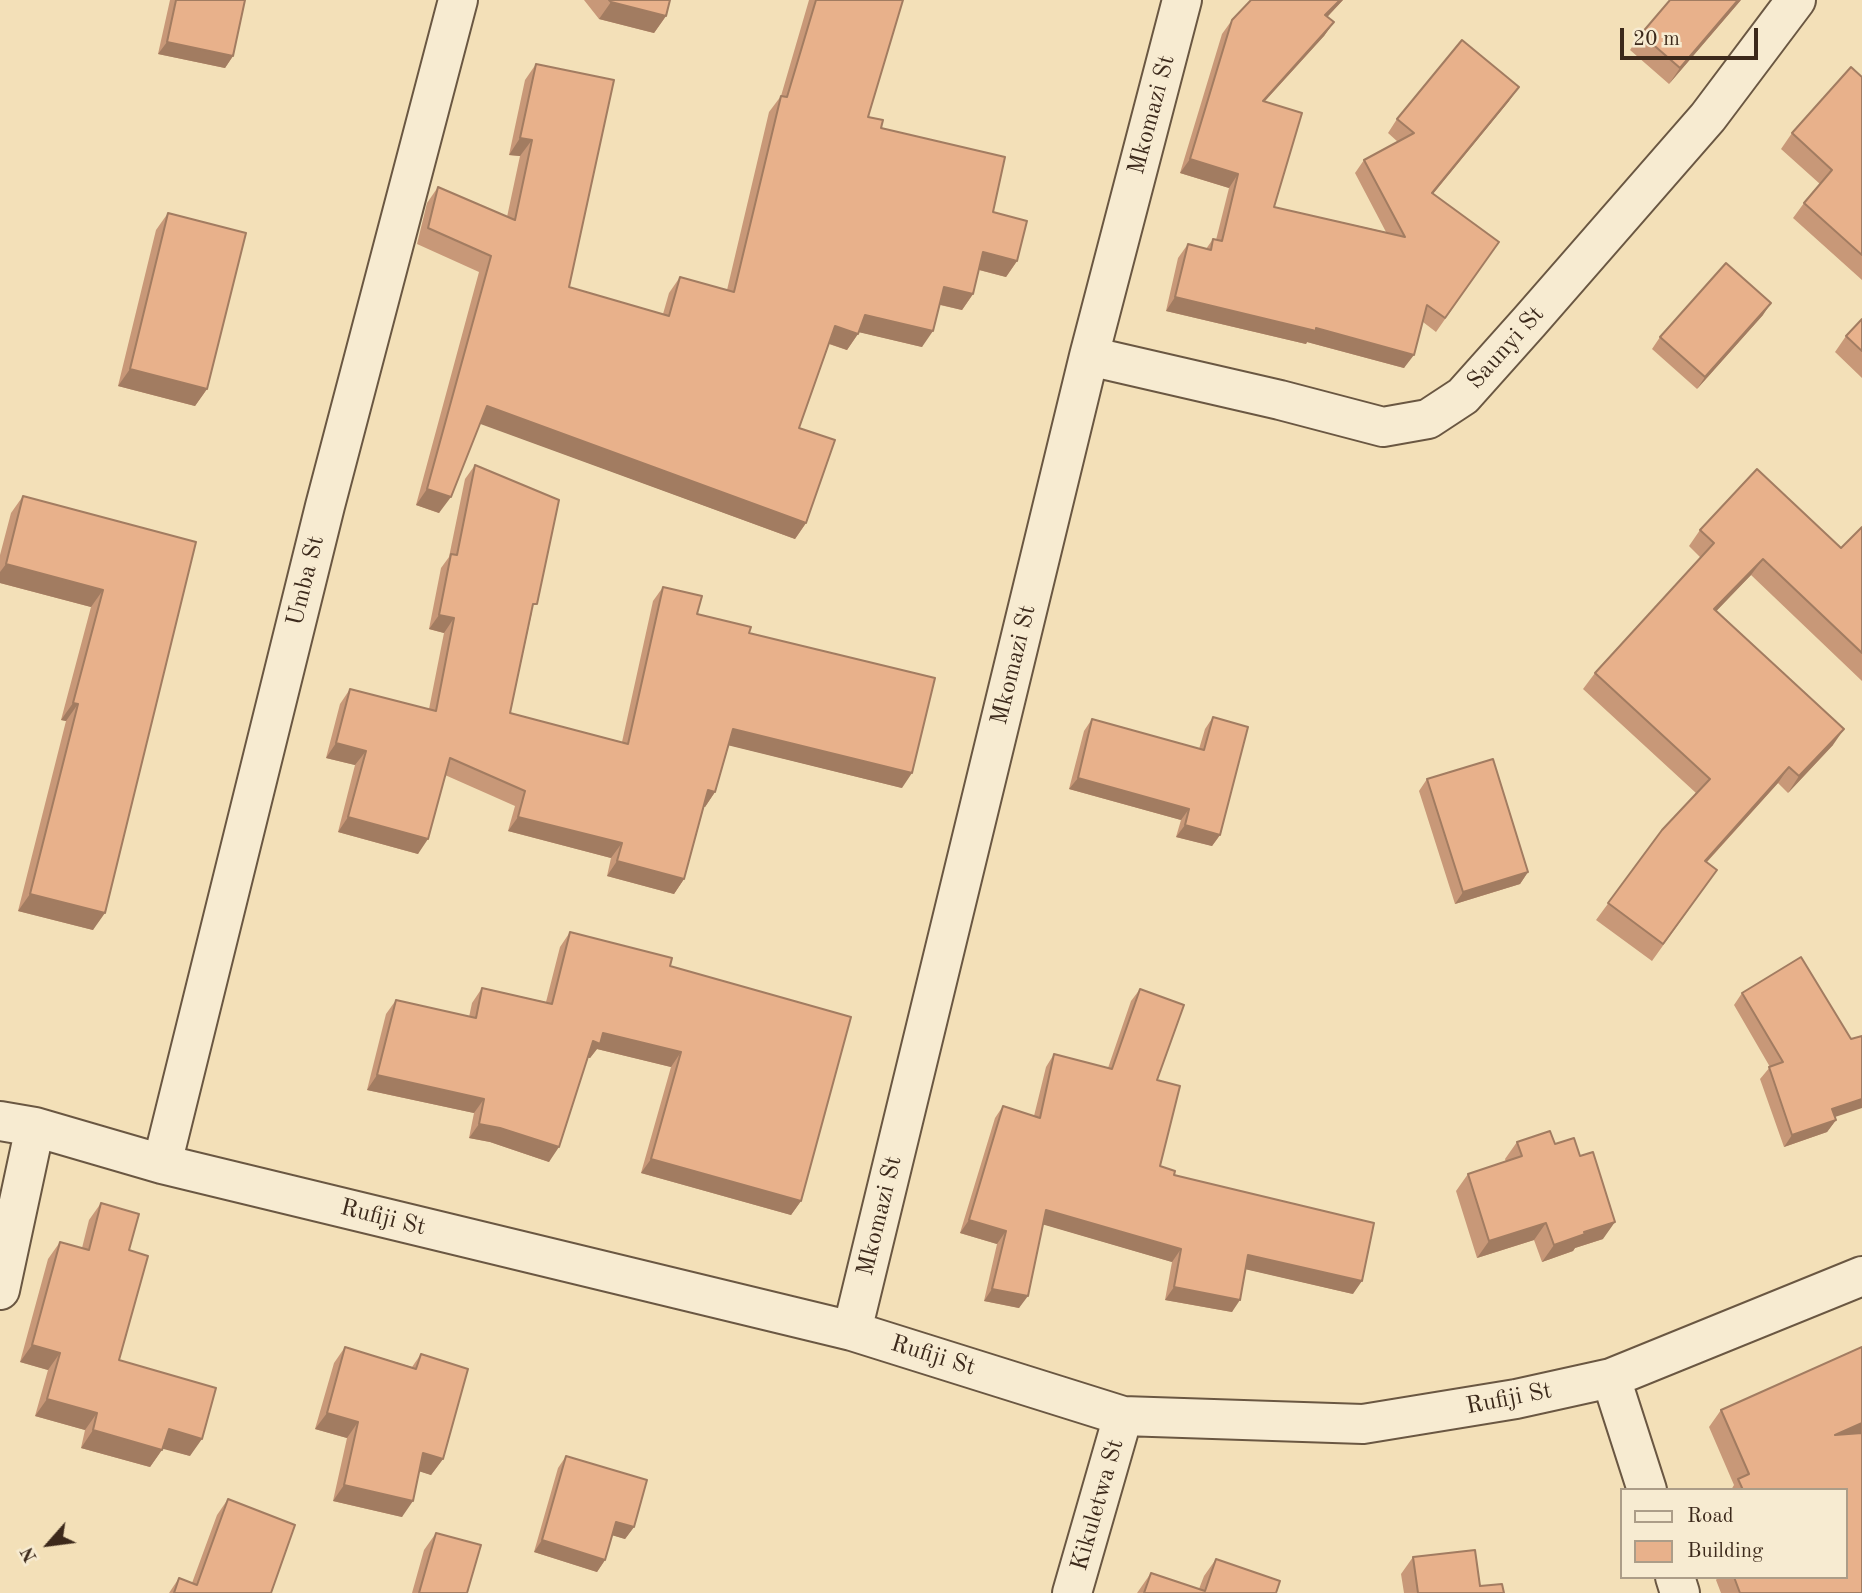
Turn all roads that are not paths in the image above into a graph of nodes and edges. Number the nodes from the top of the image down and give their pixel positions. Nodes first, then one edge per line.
1 (458, 0) edge
2 (1182, 0) edge
3 (1796, 0) edge
4 (1089, 356) junction
5 (17, 1124) edge
6 (162, 1164) junction
7 (1862, 1276) edge
8 (0, 1290) edge
9 (852, 1331) junction
10 (1611, 1378) junction
11 (1123, 1416) junction
12 (1646, 1488) edge
13 (1072, 1593) edge

1 - 6 street, Umba St
2 - 4 street, Mkomazi St
3 - 4 street, Saunyi St
4 - 9 street, Mkomazi St
5 - 6 street, Rufiji St
5 - 8 street
6 - 9 street, Rufiji St
7 - 10 street, Rufiji St
9 - 11 street, Rufiji St
10 - 11 street, Rufiji St
10 - 12 street
11 - 13 street, Kikuletwa St

